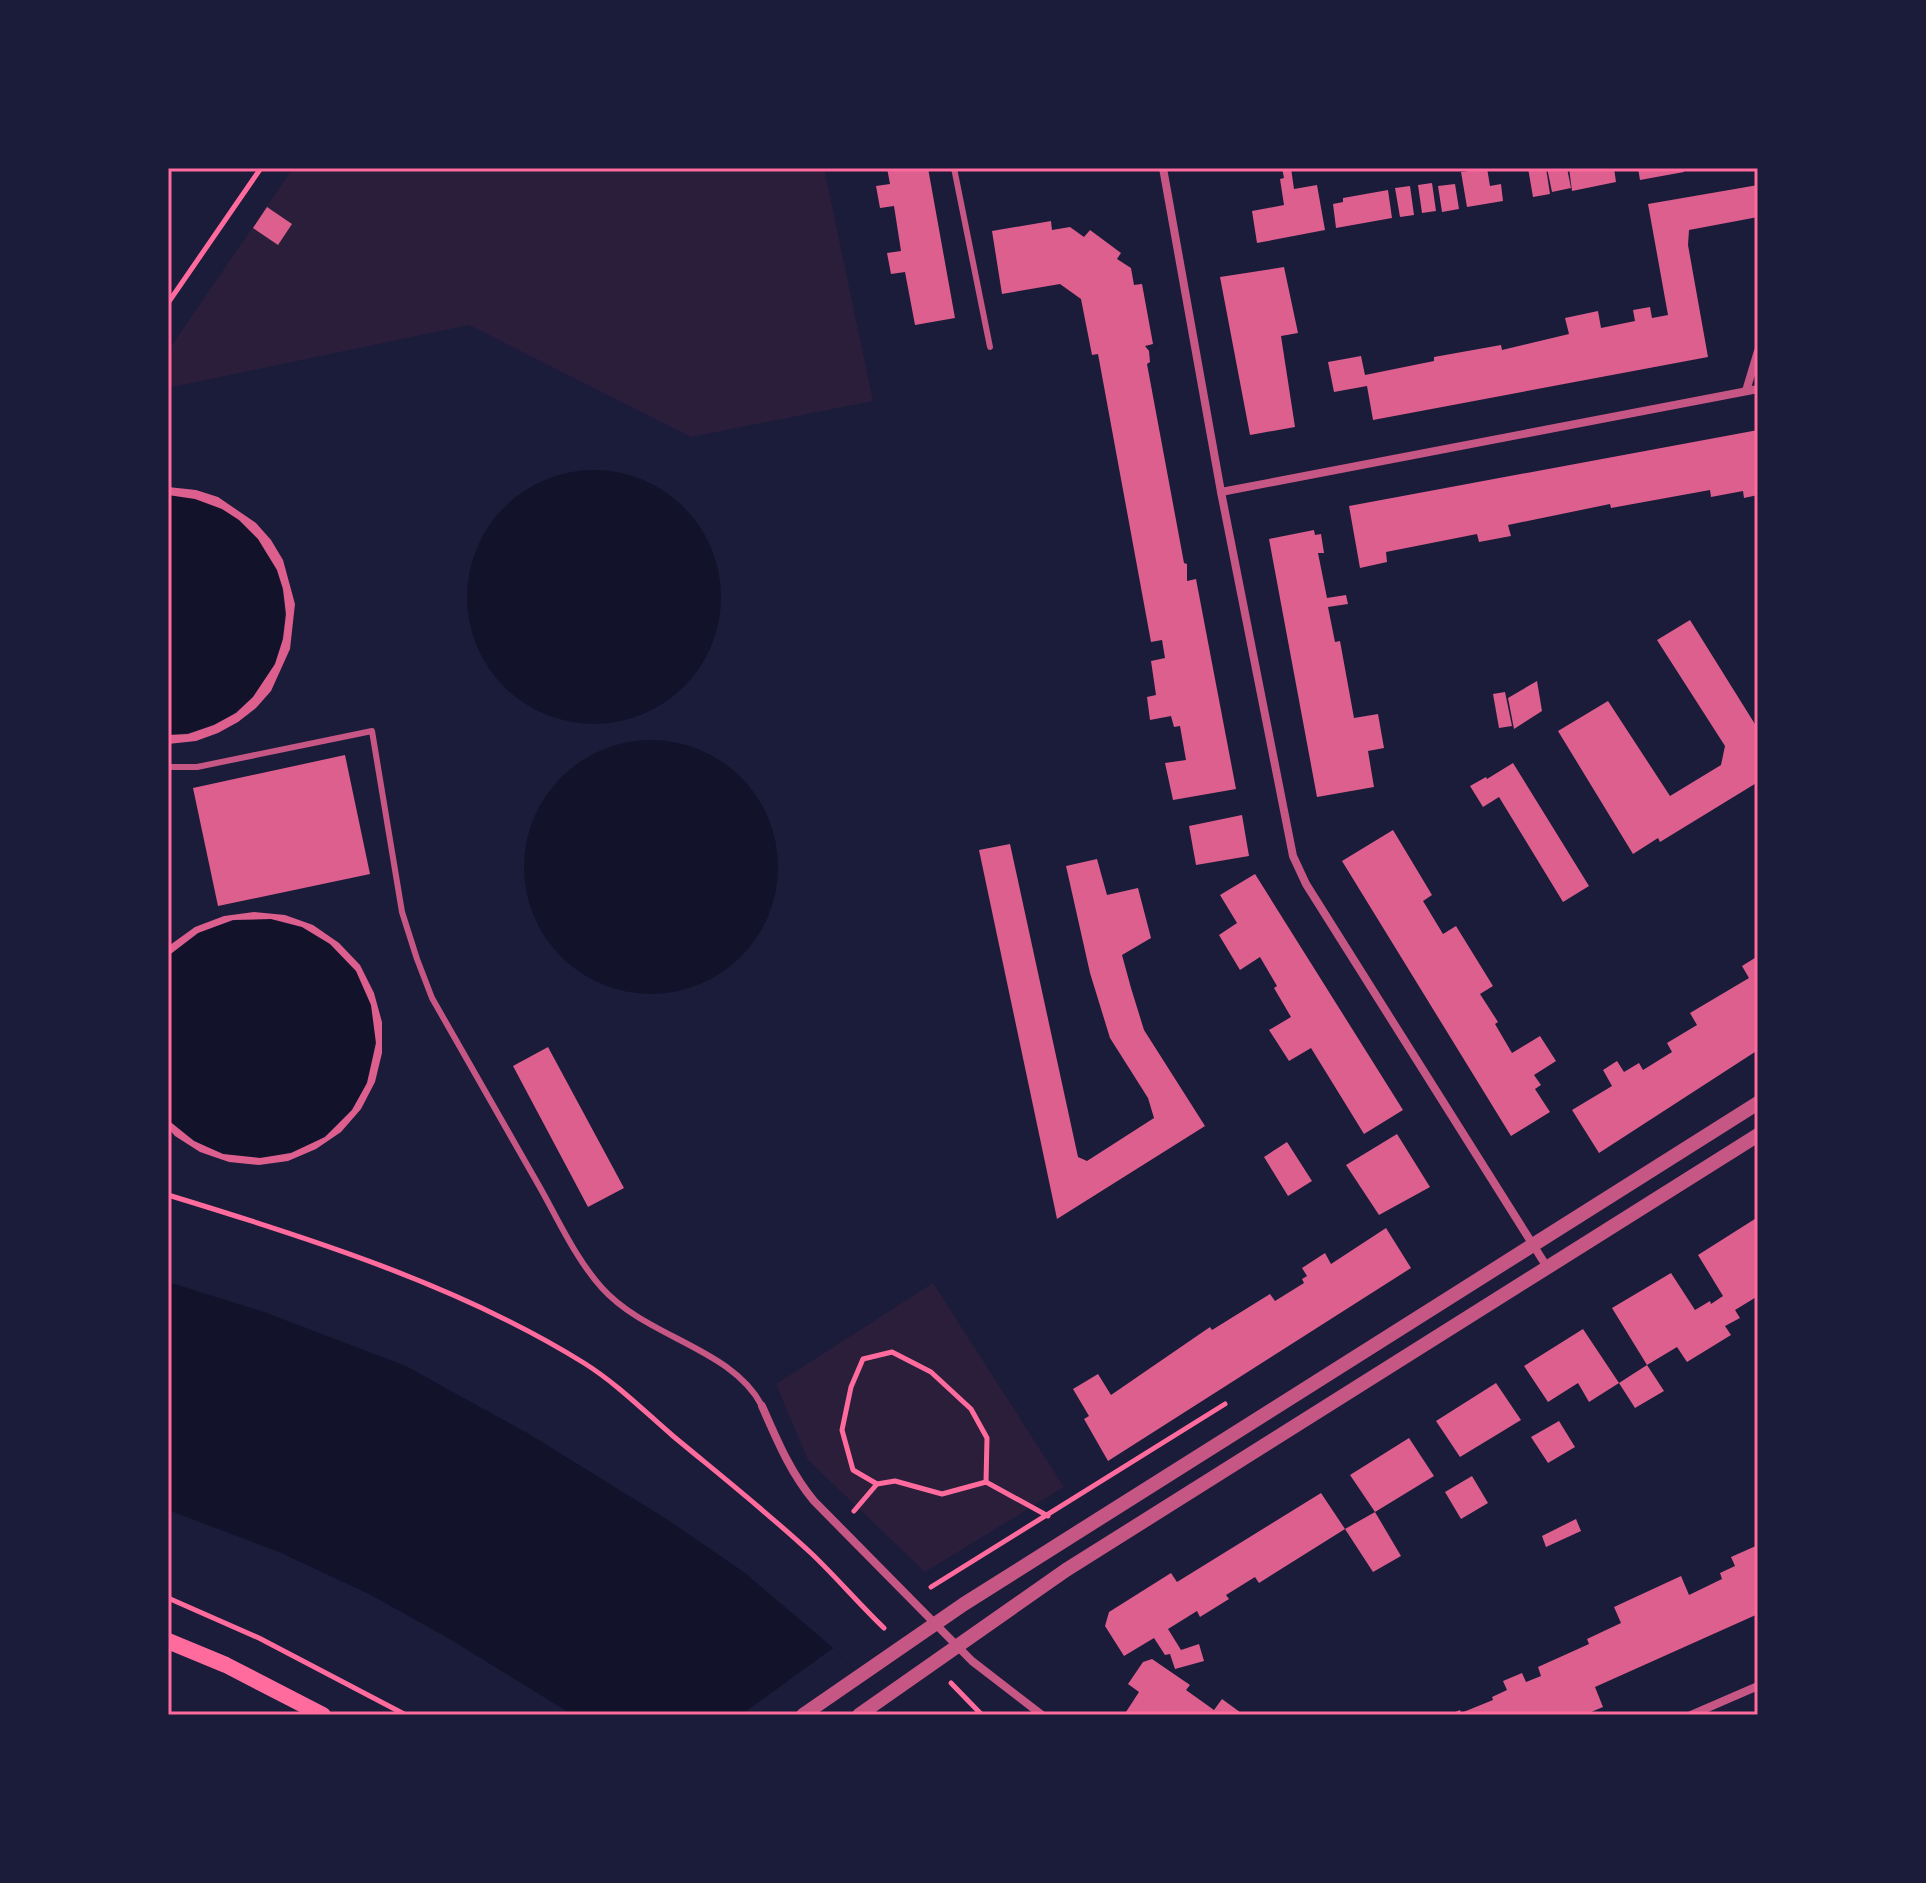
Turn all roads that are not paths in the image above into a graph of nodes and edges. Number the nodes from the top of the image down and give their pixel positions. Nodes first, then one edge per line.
1 (954, 168) edge
2 (1163, 168) edge
3 (990, 347) dead end
4 (1758, 351) edge
5 (1758, 389) edge
6 (1746, 391) junction
7 (1221, 492) junction
8 (168, 767) edge
9 (1758, 1103) edge
10 (1758, 1135) edge
11 (1533, 1244) junction
12 (1547, 1267) junction
13 (762, 1406) joint
14 (935, 1623) junction
15 (168, 1641) edge
16 (956, 1645) junction
17 (1758, 1686) edge
18 (323, 1715) edge
19 (803, 1715) edge
20 (859, 1715) edge
21 (1042, 1715) edge
22 (1691, 1715) edge

1 - 3 lane
2 - 7 street
4 - 6 street
5 - 6 street
6 - 7 street
7 - 11 street
8 - 13 lane
9 - 11 street
10 - 12 street
11 - 12 street
11 - 14 street
12 - 16 street
13 - 14 street
14 - 16 street
14 - 19 street
15 - 18 main road
16 - 20 street
16 - 21 street
17 - 22 street

